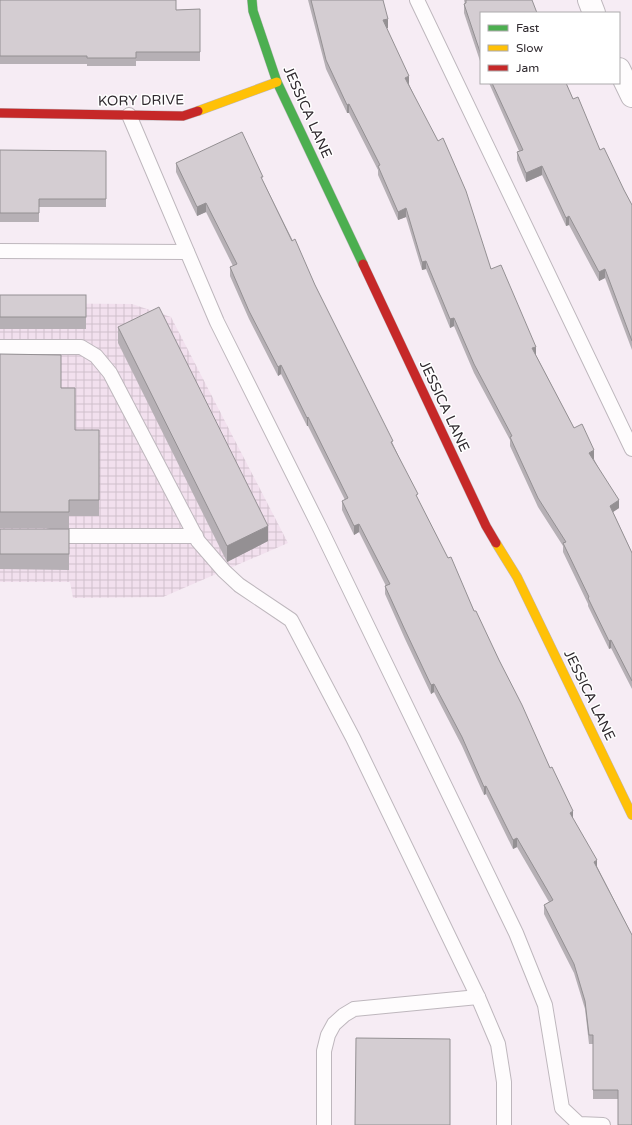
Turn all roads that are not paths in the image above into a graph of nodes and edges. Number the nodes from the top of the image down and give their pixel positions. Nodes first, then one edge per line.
1 (252, 0) edge
2 (417, 0) edge
3 (589, 0) edge
4 (594, 12) edge
5 (620, 71) edge
6 (277, 82) junction
7 (632, 96) edge
8 (0, 113) edge
9 (129, 115) junction
10 (0, 251) edge
11 (187, 252) junction
12 (0, 347) edge
13 (632, 449) edge
14 (39, 536) edge
15 (196, 536) junction
16 (632, 815) edge
17 (478, 997) junction
18 (324, 1125) edge
19 (504, 1125) edge
20 (603, 1125) edge

1 - 6 street, JESSICA LANE
2 - 13 lane
3 - 4 street
5 - 7 street
6 - 9 street, KORY DRIVE
6 - 16 street, JESSICA LANE
8 - 9 street, KORY DRIVE
9 - 11 lane
10 - 11 lane
11 - 20 lane
12 - 15 lane
14 - 15 lane
15 - 17 lane
17 - 18 lane
17 - 19 lane

